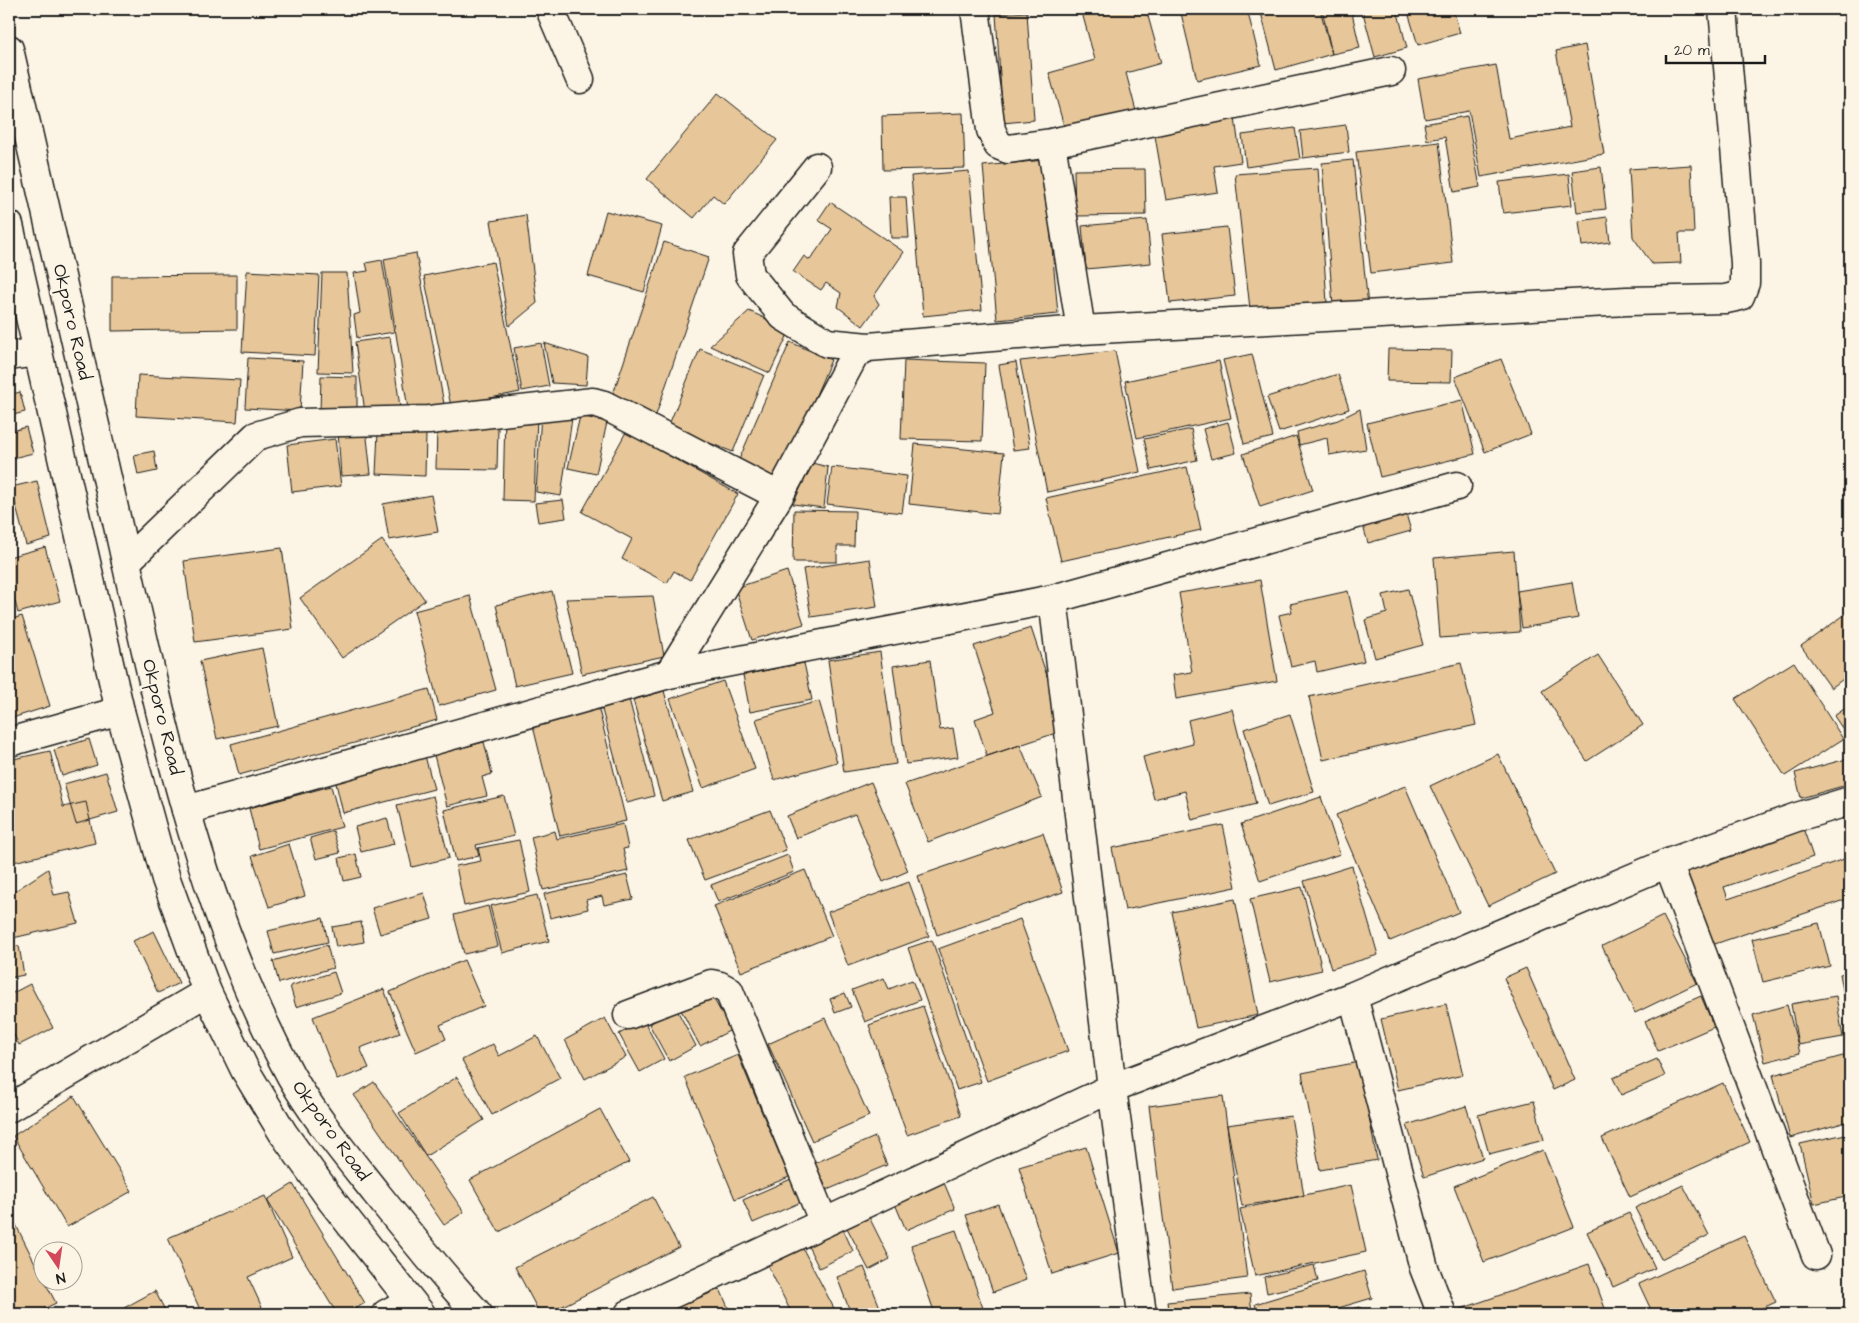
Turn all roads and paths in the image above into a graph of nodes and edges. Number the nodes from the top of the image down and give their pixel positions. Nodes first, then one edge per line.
1 (550, 9) edge
2 (976, 9) edge
3 (1723, 9) edge
4 (9, 49) edge
5 (1391, 71) dead end
6 (580, 79) dead end
7 (1051, 143) junction
8 (817, 167) dead end
9 (9, 226) edge
10 (1081, 330) junction
11 (868, 347) junction
12 (38, 352) junction
13 (9, 356) edge
14 (1457, 486) dead end
15 (778, 496) junction
16 (126, 562) junction
17 (1053, 599) junction
18 (669, 674) junction
19 (120, 711) junction
20 (9, 742) edge
21 (1850, 801) edge
22 (186, 810) junction
23 (1668, 863) junction
24 (207, 992) junction
25 (1353, 996) junction
26 (628, 1015) dead end
27 (1112, 1088) junction
28 (9, 1108) edge
29 (824, 1223) junction
30 (1816, 1254) dead end
31 (415, 1308) edge
32 (386, 1314) edge
33 (478, 1314) edge
34 (629, 1314) edge
35 (1142, 1314) edge
36 (1442, 1314) edge

1 - 6 street
2 - 7 street
3 - 10 street
4 - 16 street, Okporo Road
5 - 7 street
7 - 10 street
8 - 11 street
9 - 12 street, Okporo Road
10 - 11 street
11 - 15 street
12 - 13 street
12 - 19 street, Okporo Road
14 - 17 street
15 - 16 street
15 - 18 street
16 - 22 street, Okporo Road
17 - 18 street
17 - 27 street
18 - 22 street
19 - 20 street
19 - 24 street, Okporo Road
21 - 23 street
22 - 33 street, Okporo Road
23 - 25 street
23 - 30 street
24 - 28 street
24 - 31 street, Okporo Road
25 - 27 street
25 - 36 street
26 - 29 street
27 - 29 street
27 - 35 street
29 - 34 street
31 - 32 street

